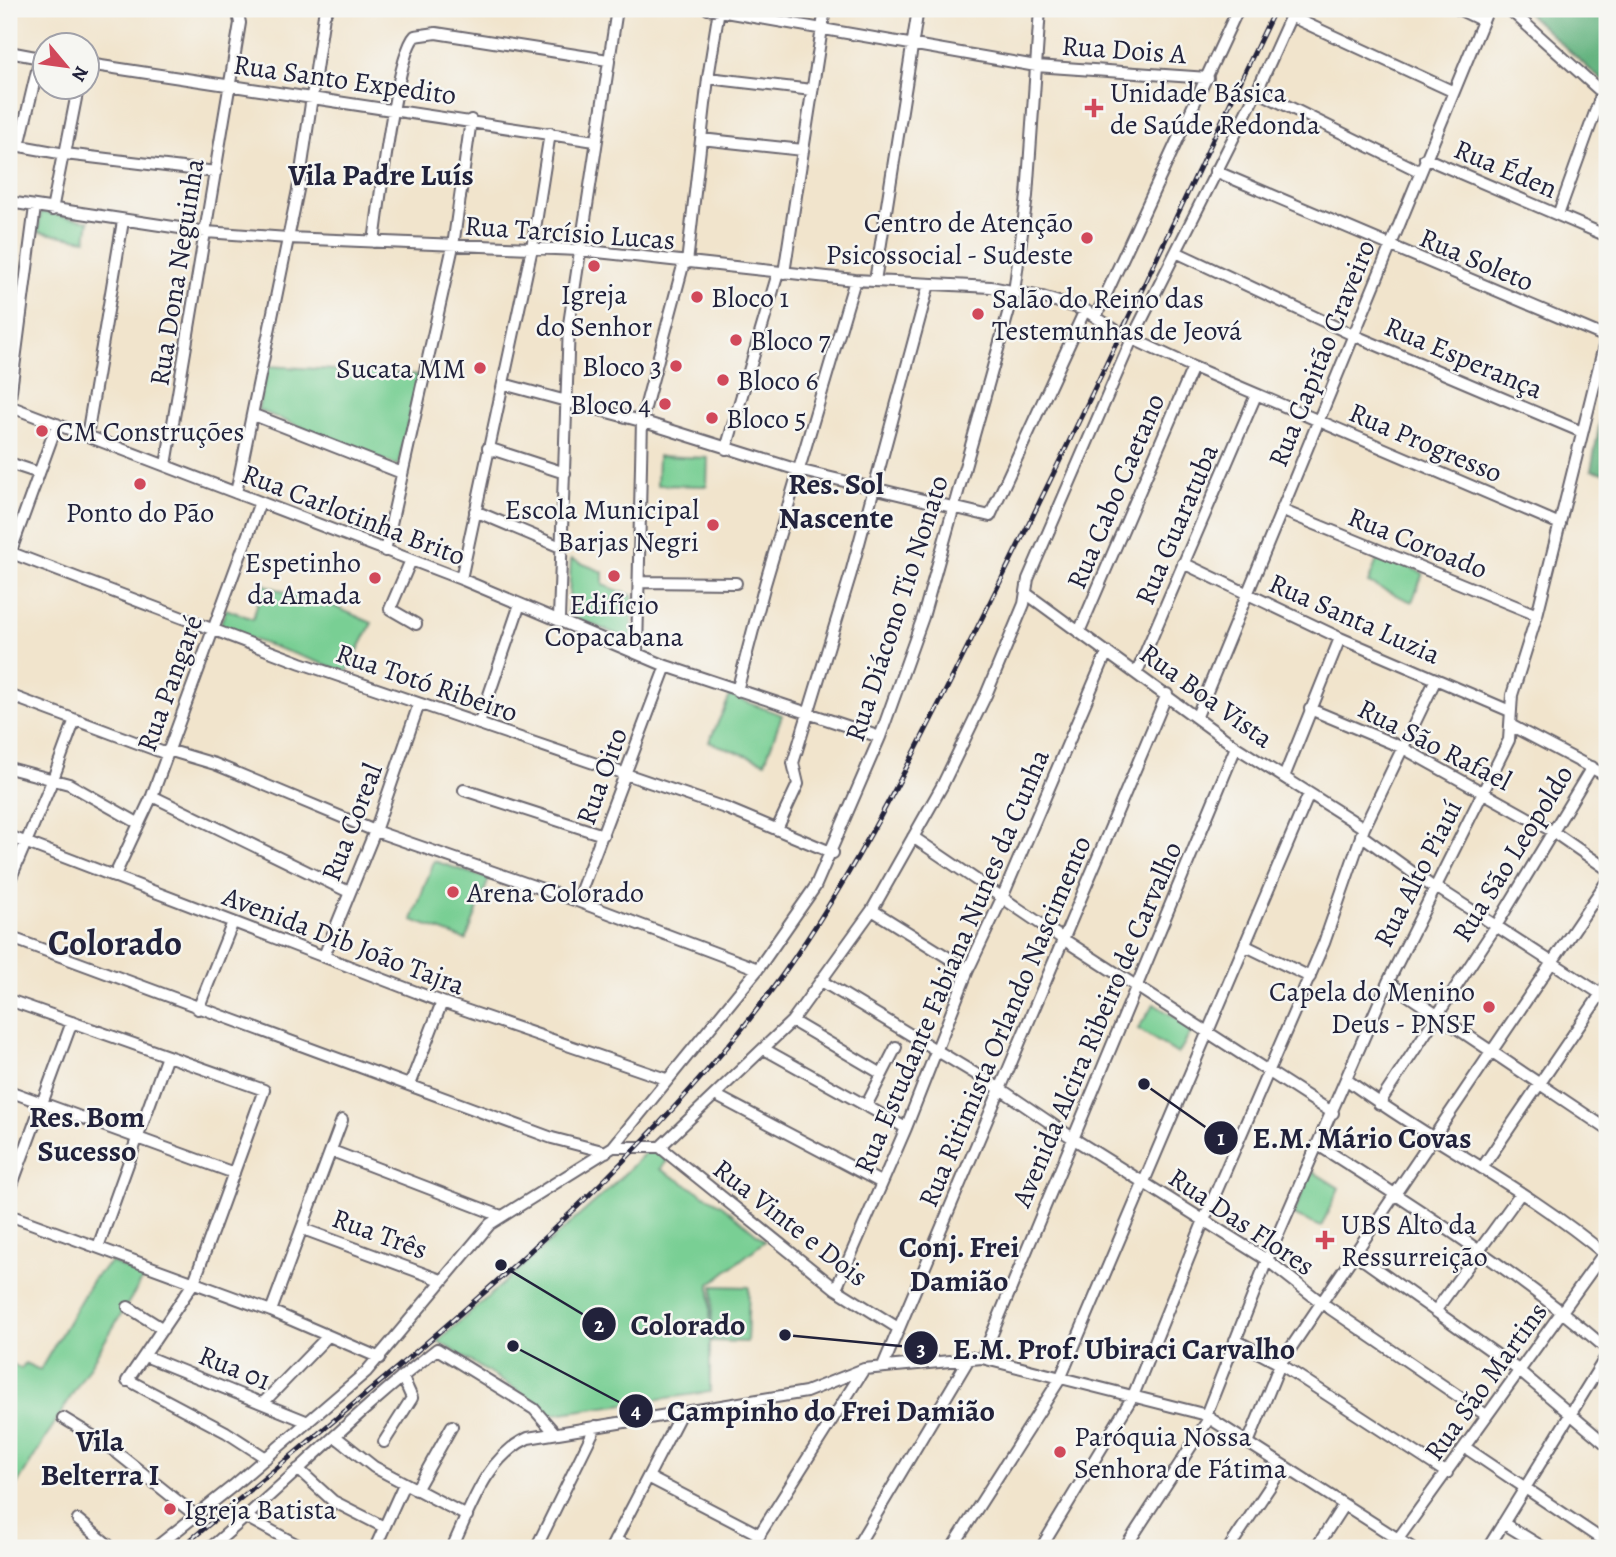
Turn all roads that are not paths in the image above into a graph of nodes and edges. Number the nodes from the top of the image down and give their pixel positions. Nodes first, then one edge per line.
1 (237, 9) edge
2 (328, 9) edge
3 (617, 9) edge
4 (825, 9) edge
5 (918, 9) edge
6 (1040, 9) edge
7 (1238, 9) edge
8 (1458, 9) edge
9 (1488, 9) edge
10 (1509, 9) edge
11 (715, 10) edge
12 (1292, 12) edge
13 (1481, 20) junction
14 (822, 30) junction
15 (912, 44) junction
16 (9, 52) edge
17 (32, 56) edge
18 (608, 60) junction
19 (102, 66) edge
20 (1036, 66) junction
21 (708, 78) junction
22 (1208, 78) junction
23 (230, 86) junction
24 (812, 90) junction
25 (32, 91) edge
26 (1257, 91) junction
27 (1452, 91) junction
28 (1605, 95) edge
29 (314, 99) junction
30 (75, 102) edge
31 (394, 108) junction
32 (471, 120) junction
33 (550, 133) junction
34 (701, 139) junction
35 (595, 141) junction
36 (14, 145) edge
37 (803, 150) junction
38 (64, 154) junction
39 (1425, 158) junction
40 (1215, 171) junction
41 (1419, 171) junction
42 (216, 172) junction
43 (9, 202) edge
44 (35, 207) junction
45 (52, 210) junction
46 (1559, 215) junction
47 (123, 222) junction
48 (206, 232) junction
49 (1607, 236) edge
50 (288, 238) junction
51 (374, 242) junction
52 (453, 246) junction
53 (1389, 246) junction
54 (532, 248) junction
55 (579, 250) junction
56 (1176, 252) junction
57 (686, 262) junction
58 (781, 273) junction
59 (855, 279) junction
60 (874, 281) junction
61 (929, 284) junction
62 (1014, 292) junction
63 (1085, 310) junction
64 (1096, 316) junction
65 (1120, 333) joint
66 (1353, 335) junction
67 (1607, 335) edge
68 (1132, 339) junction
69 (1193, 367) junction
70 (503, 384) junction
71 (1256, 395) junction
72 (567, 401) junction
73 (9, 406) edge
74 (254, 415) junction
75 (642, 421) junction
76 (1319, 422) junction
77 (57, 424) junction
78 (1581, 432) junction
79 (87, 436) junction
80 (488, 448) junction
81 (726, 449) junction
82 (9, 463) edge
83 (166, 465) junction
84 (798, 470) junction
85 (39, 473) junction
86 (402, 473) junction
87 (565, 473) junction
88 (875, 488) junction
89 (236, 493) junction
90 (260, 502) junction
91 (955, 508) junction
92 (1281, 510) junction
93 (475, 511) junction
94 (9, 518) edge
95 (20, 523) junction
96 (1560, 524) junction
97 (563, 548) junction
98 (385, 551) junction
99 (9, 553) edge
100 (411, 560) junction
101 (1183, 563) junction
102 (461, 579) junction
103 (639, 582) junction
104 (736, 583) dead end
105 (1027, 594) junction
106 (1247, 595) junction
107 (520, 604) junction
108 (1537, 615) junction
109 (559, 619) junction
110 (416, 624) dead end
111 (212, 631) junction
112 (1079, 632) junction
113 (1340, 638) junction
114 (1107, 652) junction
115 (637, 653) junction
116 (666, 666) junction
117 (1136, 672) junction
118 (1436, 679) junction
119 (737, 691) junction
120 (1167, 694) junction
121 (9, 695) edge
122 (419, 704) junction
123 (1310, 709) junction
124 (1510, 711) junction
125 (809, 715) junction
126 (1197, 716) junction
127 (74, 722) junction
128 (479, 724) junction
129 (1512, 726) junction
130 (880, 737) junction
131 (1236, 747) junction
132 (1401, 747) junction
133 (167, 752) junction
134 (1592, 767) junction
135 (9, 768) edge
136 (626, 774) junction
137 (1607, 776) edge
138 (1284, 777) junction
139 (54, 779) junction
140 (464, 790) dead end
141 (1484, 793) junction
142 (1309, 794) junction
143 (152, 796) junction
144 (138, 823) junction
145 (778, 829) junction
146 (375, 831) junction
147 (1552, 831) junction
148 (1362, 832) junction
149 (603, 835) junction
150 (9, 836) edge
151 (913, 837) junction
152 (25, 842) junction
153 (832, 853) junction
154 (1607, 869) edge
155 (114, 877) junction
156 (1607, 881) edge
157 (9, 882) edge
158 (1435, 887) junction
159 (349, 892) junction
160 (1002, 898) junction
161 (577, 901) junction
162 (872, 910) junction
163 (233, 922) junction
164 (1496, 926) junction
165 (9, 937) edge
166 (1063, 939) junction
167 (1246, 946) junction
168 (324, 956) junction
169 (1551, 962) junction
170 (758, 969) junction
171 (968, 970) junction
172 (1310, 977) junction
173 (823, 982) junction
174 (1388, 982) junction
175 (1136, 988) junction
176 (1605, 992) edge
177 (9, 1000) edge
178 (442, 1002) junction
179 (198, 1009) junction
180 (1437, 1015) junction
181 (792, 1021) junction
182 (72, 1023) junction
183 (1210, 1032) junction
184 (896, 1047) dead end
185 (764, 1049) junction
186 (936, 1050) junction
187 (1492, 1052) junction
188 (167, 1056) junction
189 (1270, 1072) junction
190 (882, 1074) junction
191 (666, 1079) junction
192 (1346, 1080) junction
193 (410, 1084) junction
194 (1539, 1084) junction
195 (999, 1088) junction
196 (9, 1091) edge
197 (715, 1095) junction
198 (42, 1103) junction
199 (1379, 1104) junction
200 (866, 1106) junction
201 (1332, 1113) junction
202 (1607, 1113) edge
203 (342, 1121) dead end
204 (1604, 1127) edge
205 (906, 1128) junction
206 (138, 1138) junction
207 (1074, 1139) junction
208 (1433, 1139) junction
209 (1318, 1145) junction
210 (660, 1147) junction
211 (609, 1150) junction
212 (332, 1151) junction
213 (1482, 1168) junction
214 (234, 1173) junction
215 (882, 1183) junction
216 (1146, 1183) junction
217 (9, 1194) edge
218 (1396, 1194) junction
219 (1520, 1194) junction
220 (9, 1215) edge
221 (501, 1216) junction
222 (1204, 1220) junction
223 (303, 1229) junction
224 (98, 1247) junction
225 (1606, 1253) edge
226 (1355, 1254) junction
227 (1479, 1254) junction
228 (1267, 1260) junction
229 (441, 1280) junction
230 (194, 1282) junction
231 (836, 1289) junction
232 (1322, 1303) junction
233 (128, 1307) dead end
234 (1436, 1310) junction
235 (271, 1311) junction
236 (1564, 1312) junction
237 (898, 1328) junction
238 (163, 1329) junction
239 (328, 1336) junction
240 (1235, 1340) junction
241 (1607, 1352) edge
242 (145, 1356) junction
243 (970, 1357) junction
244 (380, 1358) junction
245 (982, 1358) junction
246 (1280, 1364) junction
247 (883, 1366) junction
248 (864, 1369) junction
249 (1517, 1369) junction
250 (402, 1376) junction
251 (1060, 1379) junction
252 (1133, 1396) junction
253 (264, 1402) junction
254 (681, 1413) junction
255 (1571, 1413) junction
256 (1486, 1415) junction
257 (1208, 1416) junction
258 (62, 1418) dead end
259 (308, 1422) junction
260 (452, 1426) dead end
261 (596, 1426) junction
262 (554, 1432) junction
263 (336, 1437) junction
264 (384, 1443) dead end
265 (1248, 1443) junction
266 (1607, 1445) edge
267 (1466, 1448) junction
268 (266, 1458) junction
269 (1283, 1467) junction
270 (298, 1469) junction
271 (1447, 1473) junction
272 (648, 1477) junction
273 (404, 1484) junction
274 (1525, 1487) junction
275 (416, 1490) junction
276 (1343, 1506) junction
277 (195, 1515) junction
278 (467, 1516) junction
279 (246, 1517) junction
280 (78, 1520) dead end
281 (1503, 1523) junction
282 (384, 1527) junction
283 (760, 1535) junction
284 (613, 1544) edge
285 (1404, 1545) edge
286 (1607, 1545) edge
287 (214, 1547) edge
288 (112, 1548) edge
289 (155, 1548) edge
290 (303, 1548) edge
291 (375, 1548) edge
292 (452, 1548) edge
293 (536, 1548) edge
294 (632, 1548) edge
295 (751, 1548) edge
296 (856, 1548) edge
297 (952, 1548) edge
298 (1041, 1548) edge
299 (1125, 1548) edge
300 (1229, 1548) edge
301 (1316, 1548) edge
302 (1488, 1548) edge
303 (1544, 1548) edge

1 - 23 street, Rua Dona Neguinha
2 - 29 street
3 - 18 street
4 - 14 street
5 - 15 street
6 - 20 street, Rua Diácono Tio Nonato
7 - 22 street
8 - 13 street
9 - 13 street, Rua Capitão Craveiro
10 - 28 street
11 - 14 street, Rua Dois A
11 - 21 street
12 - 26 street
12 - 27 street
13 - 27 street, Rua Capitão Craveiro
14 - 15 street, Rua Dois A
14 - 24 street
15 - 20 street, Rua Dois A
15 - 60 street
16 - 17 street
18 - 31 street
18 - 35 street
19 - 23 street, Rua Santo Expedito
20 - 22 street, Rua Dois A
20 - 62 street, Rua Diácono Tio Nonato
21 - 24 street
21 - 34 street
22 - 64 street
23 - 29 street, Rua Santo Expedito
23 - 42 street, Rua Dona Neguinha
24 - 37 street
25 - 36 street
26 - 40 street
26 - 41 street, Rua Éden
27 - 39 street, Rua Capitão Craveiro
28 - 46 street
29 - 31 street, Rua Santo Expedito
29 - 50 street
30 - 38 street
31 - 32 street, Rua Santo Expedito
31 - 51 street
32 - 33 street, Rua Santo Expedito
32 - 52 street
33 - 35 street, Rua Santo Expedito
33 - 54 street
34 - 37 street
34 - 57 street
35 - 55 street
36 - 38 street
37 - 58 street
38 - 42 street
38 - 45 street
39 - 41 street, Rua Capitão Craveiro
39 - 46 street, Rua Éden
40 - 53 street, Rua Soleto
40 - 56 street
41 - 53 street, Rua Capitão Craveiro
42 - 48 street, Rua Dona Neguinha
43 - 44 street, Rua Tarcísio Lucas
44 - 45 street, Rua Tarcísio Lucas
44 - 73 street
45 - 47 street, Rua Tarcísio Lucas
46 - 49 street, Rua Éden
47 - 48 street, Rua Tarcísio Lucas
47 - 79 street
48 - 50 street, Rua Tarcísio Lucas
48 - 83 street, Rua Dona Neguinha
50 - 51 street, Rua Tarcísio Lucas
50 - 74 street
51 - 52 street, Rua Tarcísio Lucas
52 - 54 street, Rua Tarcísio Lucas
52 - 86 street
53 - 66 street, Rua Capitão Craveiro
53 - 67 street, Rua Soleto
54 - 55 street, Rua Tarcísio Lucas
54 - 70 street
55 - 57 street, Rua Tarcísio Lucas
55 - 72 street
56 - 66 street, Rua Esperança
56 - 68 street
57 - 58 street, Rua Tarcísio Lucas
57 - 75 street
58 - 59 street, Rua Tarcísio Lucas
58 - 81 street
59 - 60 street, Rua Tarcísio Lucas
59 - 84 street
60 - 61 street, Rua Tarcísio Lucas
61 - 62 street, Rua Tarcísio Lucas
61 - 88 street
62 - 63 street, Rua Tarcísio Lucas
62 - 91 street, Rua Diácono Tio Nonato
63 - 64 street, Rua Tarcísio Lucas
63 - 91 street
64 - 65 street, Rua Tarcísio Lucas
65 - 68 street, Rua Progresso
66 - 76 street, Rua Capitão Craveiro
66 - 78 street, Rua Esperança
67 - 78 street, Rua Alto Piauí
68 - 69 street, Rua Progresso
68 - 105 street
69 - 71 street, Rua Progresso
69 - 112 street, Rua Cabo Caetano
70 - 72 street
70 - 80 street
71 - 76 street, Rua Progresso
71 - 101 street, Rua Guaratuba
72 - 75 street
72 - 87 street
73 - 77 street, Rua Carlotinha Brito
74 - 86 street
74 - 89 street
75 - 81 street
75 - 103 street
76 - 92 street, Rua Capitão Craveiro
76 - 96 street, Rua Progresso
77 - 79 street, Rua Carlotinha Brito
77 - 85 street
78 - 96 street, Rua Alto Piauí
79 - 83 street, Rua Carlotinha Brito
80 - 87 street
80 - 93 street
81 - 84 street
82 - 85 street
83 - 89 street, Rua Carlotinha Brito
84 - 88 street
84 - 119 street
85 - 95 street
86 - 98 street
87 - 97 street
88 - 91 street
88 - 125 street
89 - 90 street, Rua Carlotinha Brito
90 - 98 street, Rua Carlotinha Brito
90 - 111 street, Rua Pangaré
91 - 130 street, Rua Diácono Tio Nonato
92 - 106 street, Rua Capitão Craveiro
92 - 108 street, Rua Coroado
93 - 97 street
93 - 102 street
94 - 95 street
95 - 99 street
96 - 108 street, Rua Alto Piauí
97 - 109 street
98 - 100 street, Rua Carlotinha Brito
99 - 111 street, Rua Totó Ribeiro
100 - 102 street, Rua Carlotinha Brito
100 - 110 street
101 - 106 street, Rua Santa Luzia
101 - 117 street, Rua Guaratuba
102 - 107 street, Rua Carlotinha Brito
103 - 104 street
103 - 115 street
105 - 112 street, Rua Boa Vista
105 - 151 street
106 - 113 street, Rua Santa Luzia
106 - 126 street, Rua Capitão Craveiro
107 - 109 street, Rua Carlotinha Brito
107 - 128 street
108 - 124 street, Rua Alto Piauí
109 - 115 street, Rua Carlotinha Brito
111 - 122 street, Rua Totó Ribeiro
111 - 133 street, Rua Pangaré
112 - 114 street, Rua Boa Vista
113 - 118 street, Rua Santa Luzia
113 - 123 street
114 - 117 street, Rua Boa Vista
114 - 160 street, Rua Estudante Fabiana Nunes da Cunha
115 - 116 street, Rua Carlotinha Brito
116 - 119 street, Rua Carlotinha Brito
116 - 136 street, Rua Oito
117 - 120 street, Rua Boa Vista
118 - 124 street, Rua Santa Luzia
118 - 132 street
119 - 125 street, Rua Carlotinha Brito
120 - 126 street, Rua Boa Vista
120 - 166 street, Rua Ritimista Orlando Nascimento
121 - 127 street
122 - 128 street, Rua Totó Ribeiro
122 - 146 street, Rua Coreal
123 - 132 street, Rua São Rafael
123 - 138 street
124 - 129 street, Rua Alto Piauí
125 - 130 street, Rua Carlotinha Brito
125 - 145 street
126 - 131 street, Rua Boa Vista
127 - 133 street
127 - 139 street
128 - 136 street, Rua Totó Ribeiro
129 - 134 street
129 - 141 street, Rua Alto Piauí
130 - 153 street, Rua Diácono Tio Nonato
131 - 138 street, Rua Boa Vista
131 - 175 street, Avenida Alcira Ribeiro de Carvalho
132 - 141 street, Rua São Rafael
132 - 148 street
133 - 143 street, Rua Pangaré
133 - 146 street
134 - 137 street
134 - 147 street, Rua São Leopoldo
135 - 139 street
136 - 145 street, Rua Totó Ribeiro
136 - 149 street, Rua Oito
138 - 142 street, Rua Boa Vista
139 - 144 street
139 - 152 street
140 - 149 street
141 - 147 street, Rua São Rafael
141 - 158 street, Rua Alto Piauí
142 - 148 street, Rua Boa Vista
142 - 167 street
143 - 144 street, Rua Pangaré
143 - 159 street
144 - 155 street, Rua Pangaré
145 - 153 street, Rua Totó Ribeiro
146 - 159 street, Rua Coreal
146 - 161 street
147 - 154 street, Rua São Rafael
147 - 164 street, Rua São Leopoldo
148 - 158 street, Rua Boa Vista
148 - 172 street
149 - 161 street, Rua Oito
150 - 152 street, Avenida Dib João Tajra
151 - 160 street
151 - 162 street
152 - 155 street, Avenida Dib João Tajra
152 - 157 street
153 - 170 street, Rua Diácono Tio Nonato
155 - 163 street, Avenida Dib João Tajra
156 - 169 street
158 - 164 street, Rua Boa Vista
158 - 174 street, Rua Alto Piauí
159 - 168 street, Rua Coreal
160 - 166 street
160 - 171 street, Rua Estudante Fabiana Nunes da Cunha
161 - 170 street
162 - 171 street
162 - 173 street
163 - 168 street, Avenida Dib João Tajra
163 - 179 street
164 - 169 street, Rua Boa Vista
164 - 180 street, Rua São Leopoldo
165 - 179 street
166 - 175 street
166 - 195 street, Rua Ritimista Orlando Nascimento
167 - 172 street
167 - 183 street
168 - 178 street, Avenida Dib João Tajra
169 - 176 street, Rua Boa Vista
169 - 187 street
170 - 191 street, Rua Diácono Tio Nonato
171 - 186 street, Rua Estudante Fabiana Nunes da Cunha
172 - 189 street
173 - 181 street
173 - 186 street, Rua Das Flores
174 - 180 street
174 - 192 street, Rua Alto Piauí
175 - 183 street
175 - 207 street, Avenida Alcira Ribeiro de Carvalho
176 - 194 street
177 - 182 street
178 - 191 street, Avenida Dib João Tajra
178 - 193 street
179 - 193 street
180 - 187 street
180 - 199 street, Rua São Leopoldo
181 - 185 street
181 - 190 street
182 - 188 street
182 - 198 street
183 - 189 street
183 - 216 street
184 - 190 street
185 - 197 street
185 - 200 street
186 - 195 street, Rua Das Flores
186 - 205 street, Rua Estudante Fabiana Nunes da Cunha
187 - 194 street
187 - 208 street
188 - 206 street
188 - 214 street
189 - 201 street
189 - 222 street
190 - 200 street
191 - 211 street, Rua Diácono Tio Nonato
192 - 199 street
192 - 201 street, Rua Alto Piauí
193 - 211 street
194 - 204 street
194 - 213 street
195 - 207 street, Rua Das Flores
195 - 237 street, Rua Ritimista Orlando Nascimento
196 - 198 street
197 - 210 street
197 - 215 street
198 - 206 street
198 - 217 street
199 - 208 street
200 - 205 street
201 - 209 street, Rua Alto Piauí
202 - 204 street
203 - 212 street
205 - 215 street, Rua Estudante Fabiana Nunes da Cunha
206 - 214 street
206 - 224 street
207 - 216 street, Rua Das Flores
207 - 245 street, Avenida Alcira Ribeiro de Carvalho
208 - 213 street
208 - 218 street
209 - 218 street
209 - 228 street, Rua Alto Piauí
210 - 211 street, Rua Diácono Tio Nonato
210 - 231 street, Rua Vinte e Dois
211 - 221 street, Rua Diácono Tio Nonato
212 - 221 street
212 - 223 street
213 - 219 street
214 - 230 street
215 - 231 street, Rua Estudante Fabiana Nunes da Cunha
216 - 222 street, Rua Das Flores
216 - 251 street
218 - 226 street
218 - 227 street
219 - 225 street
219 - 227 street
220 - 224 street
221 - 229 street, Rua Diácono Tio Nonato
222 - 228 street, Rua Das Flores
222 - 252 street
223 - 229 street, Rua Três
223 - 235 street
224 - 230 street
225 - 236 street, Rua São Martins
226 - 232 street
226 - 234 street
227 - 234 street
227 - 236 street
228 - 232 street, Rua Das Flores
228 - 240 street, Rua Alto Piauí
229 - 244 street, Rua Diácono Tio Nonato
230 - 235 street
230 - 238 street
231 - 237 street, Rua Vinte e Dois
232 - 246 street
232 - 256 street, Rua Das Flores
233 - 238 street
234 - 249 street
235 - 239 street
236 - 241 street
236 - 249 street, Rua São Martins
237 - 247 street, Rua Ritimista Orlando Nascimento
238 - 242 street
239 - 244 street
239 - 253 street
240 - 246 street
240 - 257 street, Rua Alto Piauí
241 - 255 street
242 - 253 street, Rua 01
242 - 268 street
243 - 245 street
243 - 247 street
243 - 296 street
244 - 259 street, Rua Diácono Tio Nonato
245 - 251 street
246 - 265 street
246 - 271 street
247 - 248 street
248 - 254 street
248 - 283 street
249 - 255 street
249 - 256 street, Rua São Martins
250 - 262 street
250 - 263 street
250 - 264 street
251 - 252 street
251 - 297 street
252 - 257 street
252 - 298 street
253 - 259 street, Rua 01
254 - 261 street
254 - 272 street
255 - 266 street
255 - 274 street
256 - 267 street, Rua São Martins
257 - 265 street
257 - 299 street, Rua Alto Piauí
258 - 277 street
259 - 268 street, Rua Diácono Tio Nonato
260 - 275 street
261 - 262 street
261 - 293 street
262 - 278 street
263 - 270 street
263 - 273 street
265 - 269 street
267 - 271 street, Rua São Martins
267 - 274 street
268 - 277 street, Rua Diácono Tio Nonato
269 - 276 street
269 - 300 street
270 - 279 street
270 - 282 street
271 - 285 street, Rua São Martins
272 - 283 street
272 - 284 street
273 - 275 street
273 - 282 street
274 - 281 street
274 - 286 street
275 - 278 street
276 - 285 street
276 - 301 street
277 - 289 street, Rua Diácono Tio Nonato
278 - 292 street
279 - 287 street
279 - 290 street
280 - 288 street
281 - 302 street
281 - 303 street
282 - 291 street
283 - 295 street
284 - 294 street

